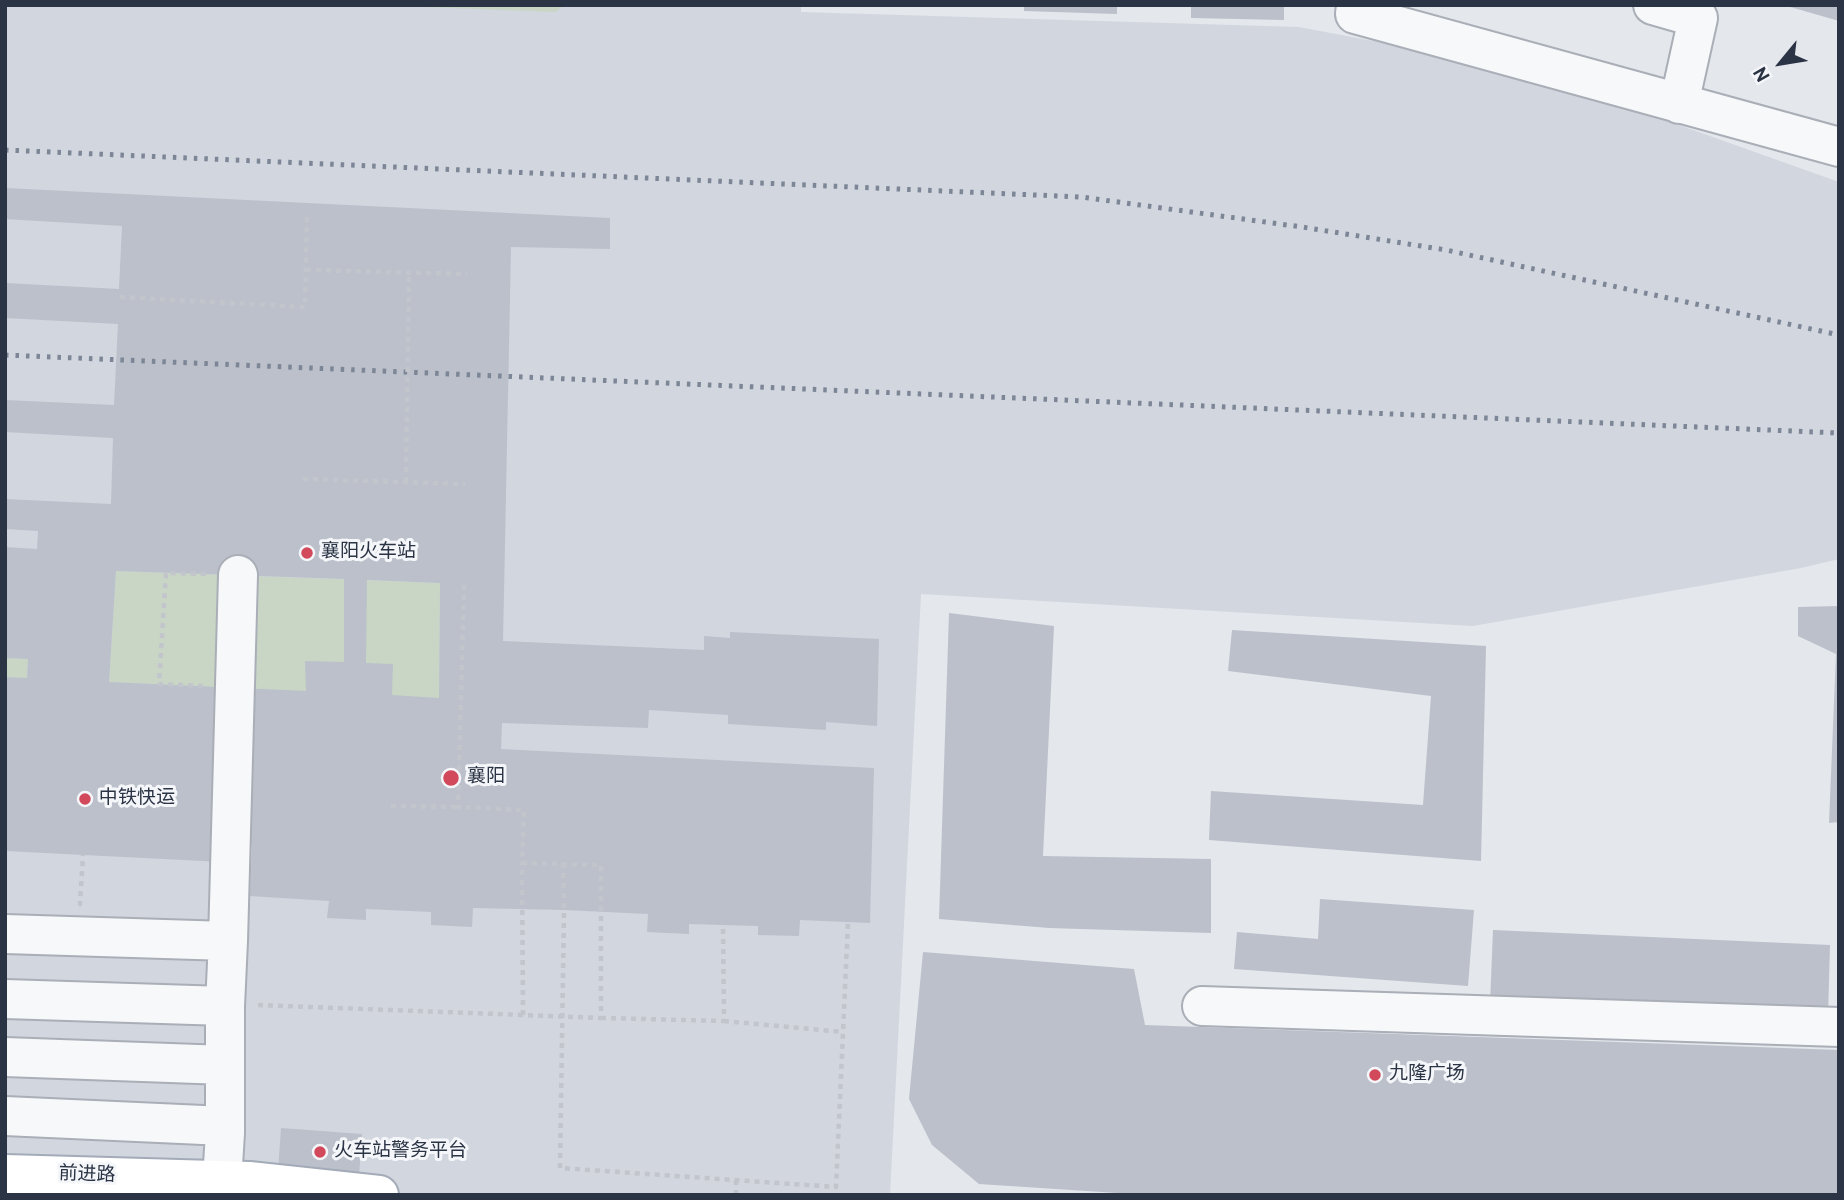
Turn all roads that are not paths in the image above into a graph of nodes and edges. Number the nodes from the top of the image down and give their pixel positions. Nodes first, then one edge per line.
1 (1356, 5) edge
2 (1653, 5) edge
3 (1679, 104) junction
4 (1839, 147) edge
5 (238, 575) road end
6 (5, 934) edge
7 (228, 942) junction
8 (5, 999) edge
9 (239, 1006) junction
10 (1202, 1006) dead end
11 (1839, 1027) edge
12 (5, 1057) edge
13 (225, 1065) junction
14 (5, 1116) edge
15 (225, 1126) junction
16 (5, 1174) edge
17 (222, 1181) junction
18 (379, 1195) edge

1 - 3 street
2 - 3 street
3 - 4 street
5 - 7 street
6 - 7 street
7 - 9 street
8 - 9 street
9 - 13 street
10 - 11 street
12 - 13 street
13 - 15 street
14 - 15 street
15 - 17 street
16 - 17 main road, 前进路
17 - 18 main road, 前进路

